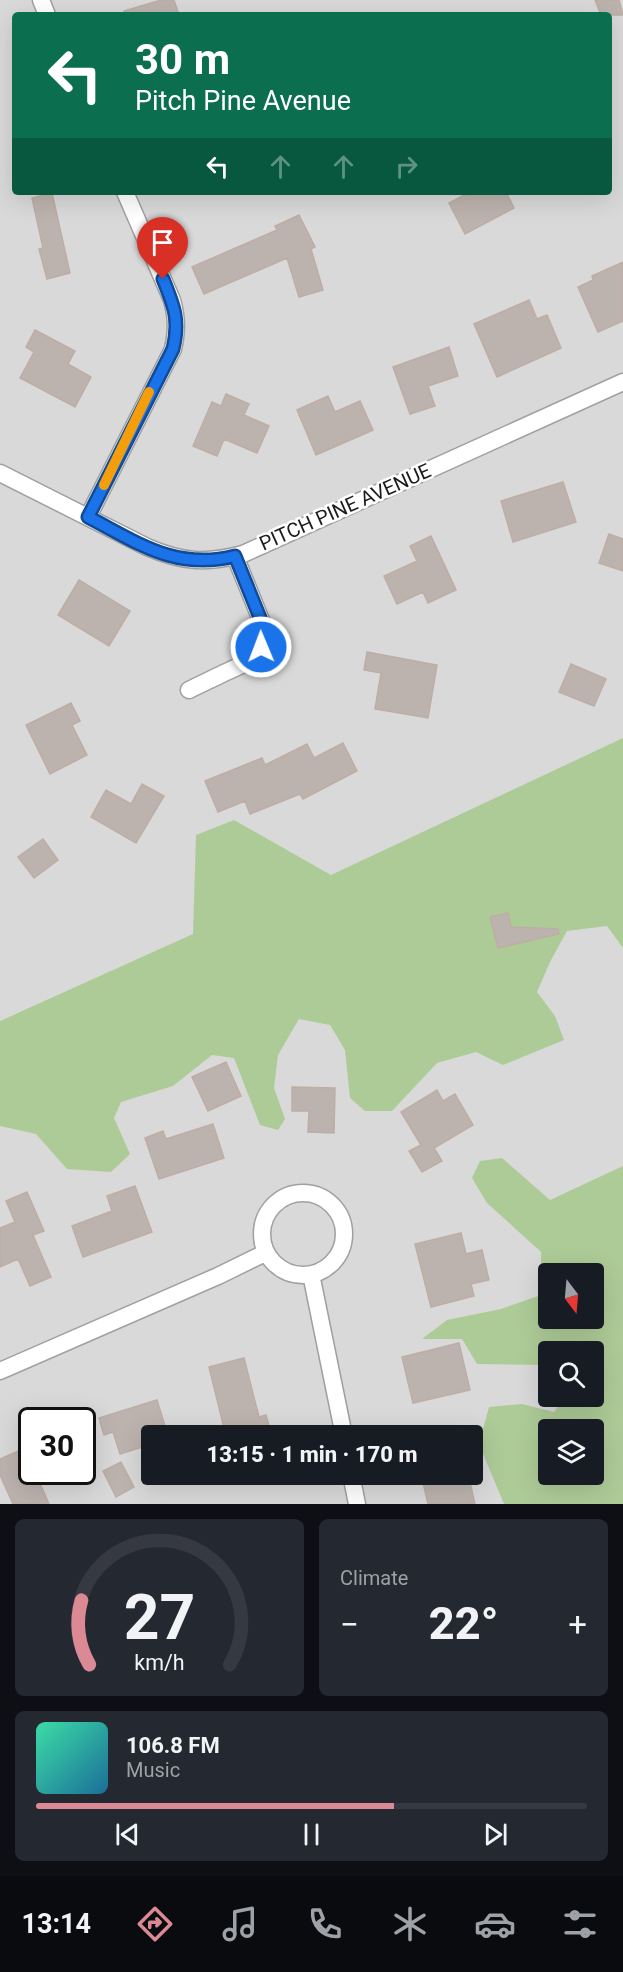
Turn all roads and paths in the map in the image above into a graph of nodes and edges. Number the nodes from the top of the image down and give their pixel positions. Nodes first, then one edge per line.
1 (127, 195) edge
2 (623, 382) edge
3 (0, 472) edge
4 (88, 517) junction
5 (235, 556) junction
6 (189, 690) dead end
7 (265, 1253) junction
8 (312, 1274) junction
9 (0, 1371) edge
10 (342, 1425) edge
11 (353, 1485) edge
12 (357, 1504) edge

1 - 4 street
2 - 5 street, PITCH PINE AVENUE
3 - 4 street, PITCH PINE AVENUE
4 - 5 street, PITCH PINE AVENUE
5 - 6 street
7 - 8 street
7 - 8 street
7 - 9 street
8 - 10 street
11 - 12 street

